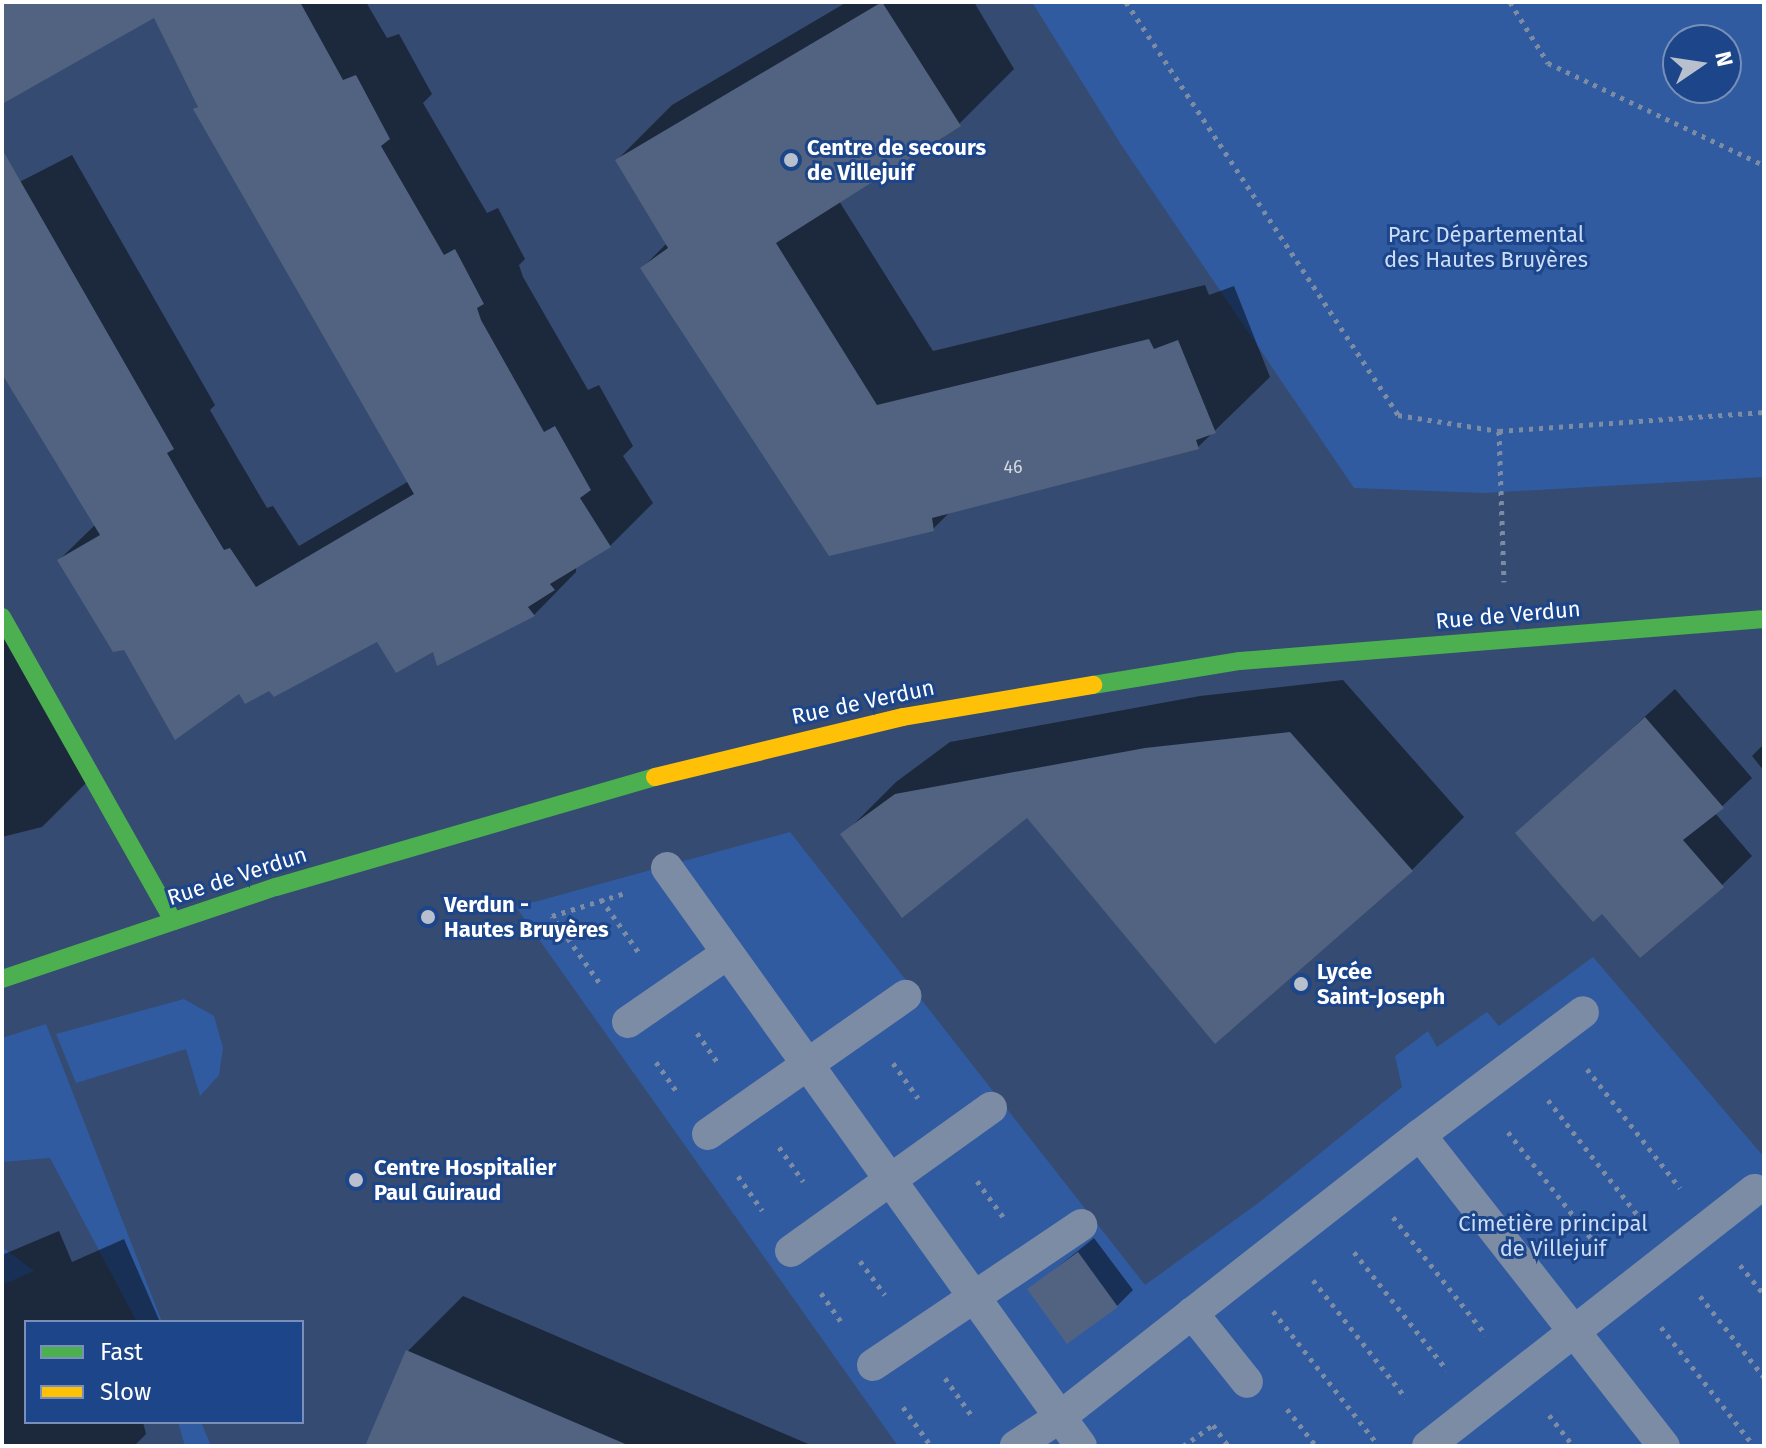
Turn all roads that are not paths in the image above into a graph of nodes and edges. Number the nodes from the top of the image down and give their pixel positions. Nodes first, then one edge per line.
1 (2, 617) edge
2 (1764, 619) edge
3 (667, 868) dead end
4 (173, 921) junction
5 (728, 953) junction
6 (2, 979) edge
7 (905, 996) dead end
8 (1583, 1012) dead end
9 (628, 1022) dead end
10 (808, 1064) junction
11 (991, 1108) dead end
12 (708, 1134) dead end
13 (1420, 1135) junction
14 (891, 1180) junction
15 (1754, 1190) dead end
16 (1081, 1225) dead end
17 (791, 1251) dead end
18 (974, 1297) junction
19 (1192, 1313) junction
20 (1574, 1332) junction
21 (873, 1365) dead end
22 (1247, 1382) dead end
23 (1060, 1417) junction
24 (1433, 1442) edge
25 (1016, 1446) edge
26 (1081, 1446) edge
27 (1664, 1446) edge

1 - 4 street
2 - 4 street, Rue de Verdun
3 - 5 lane
4 - 6 street, Rue de Verdun
5 - 9 lane
5 - 10 lane
7 - 10 lane
8 - 13 lane
10 - 12 lane
10 - 14 lane
11 - 14 lane
13 - 19 lane
13 - 20 lane
14 - 17 lane
14 - 18 lane
15 - 20 lane
16 - 18 lane
18 - 21 lane
18 - 23 lane
19 - 22 lane
19 - 23 lane
20 - 24 lane
20 - 27 lane
23 - 25 lane
23 - 26 lane

